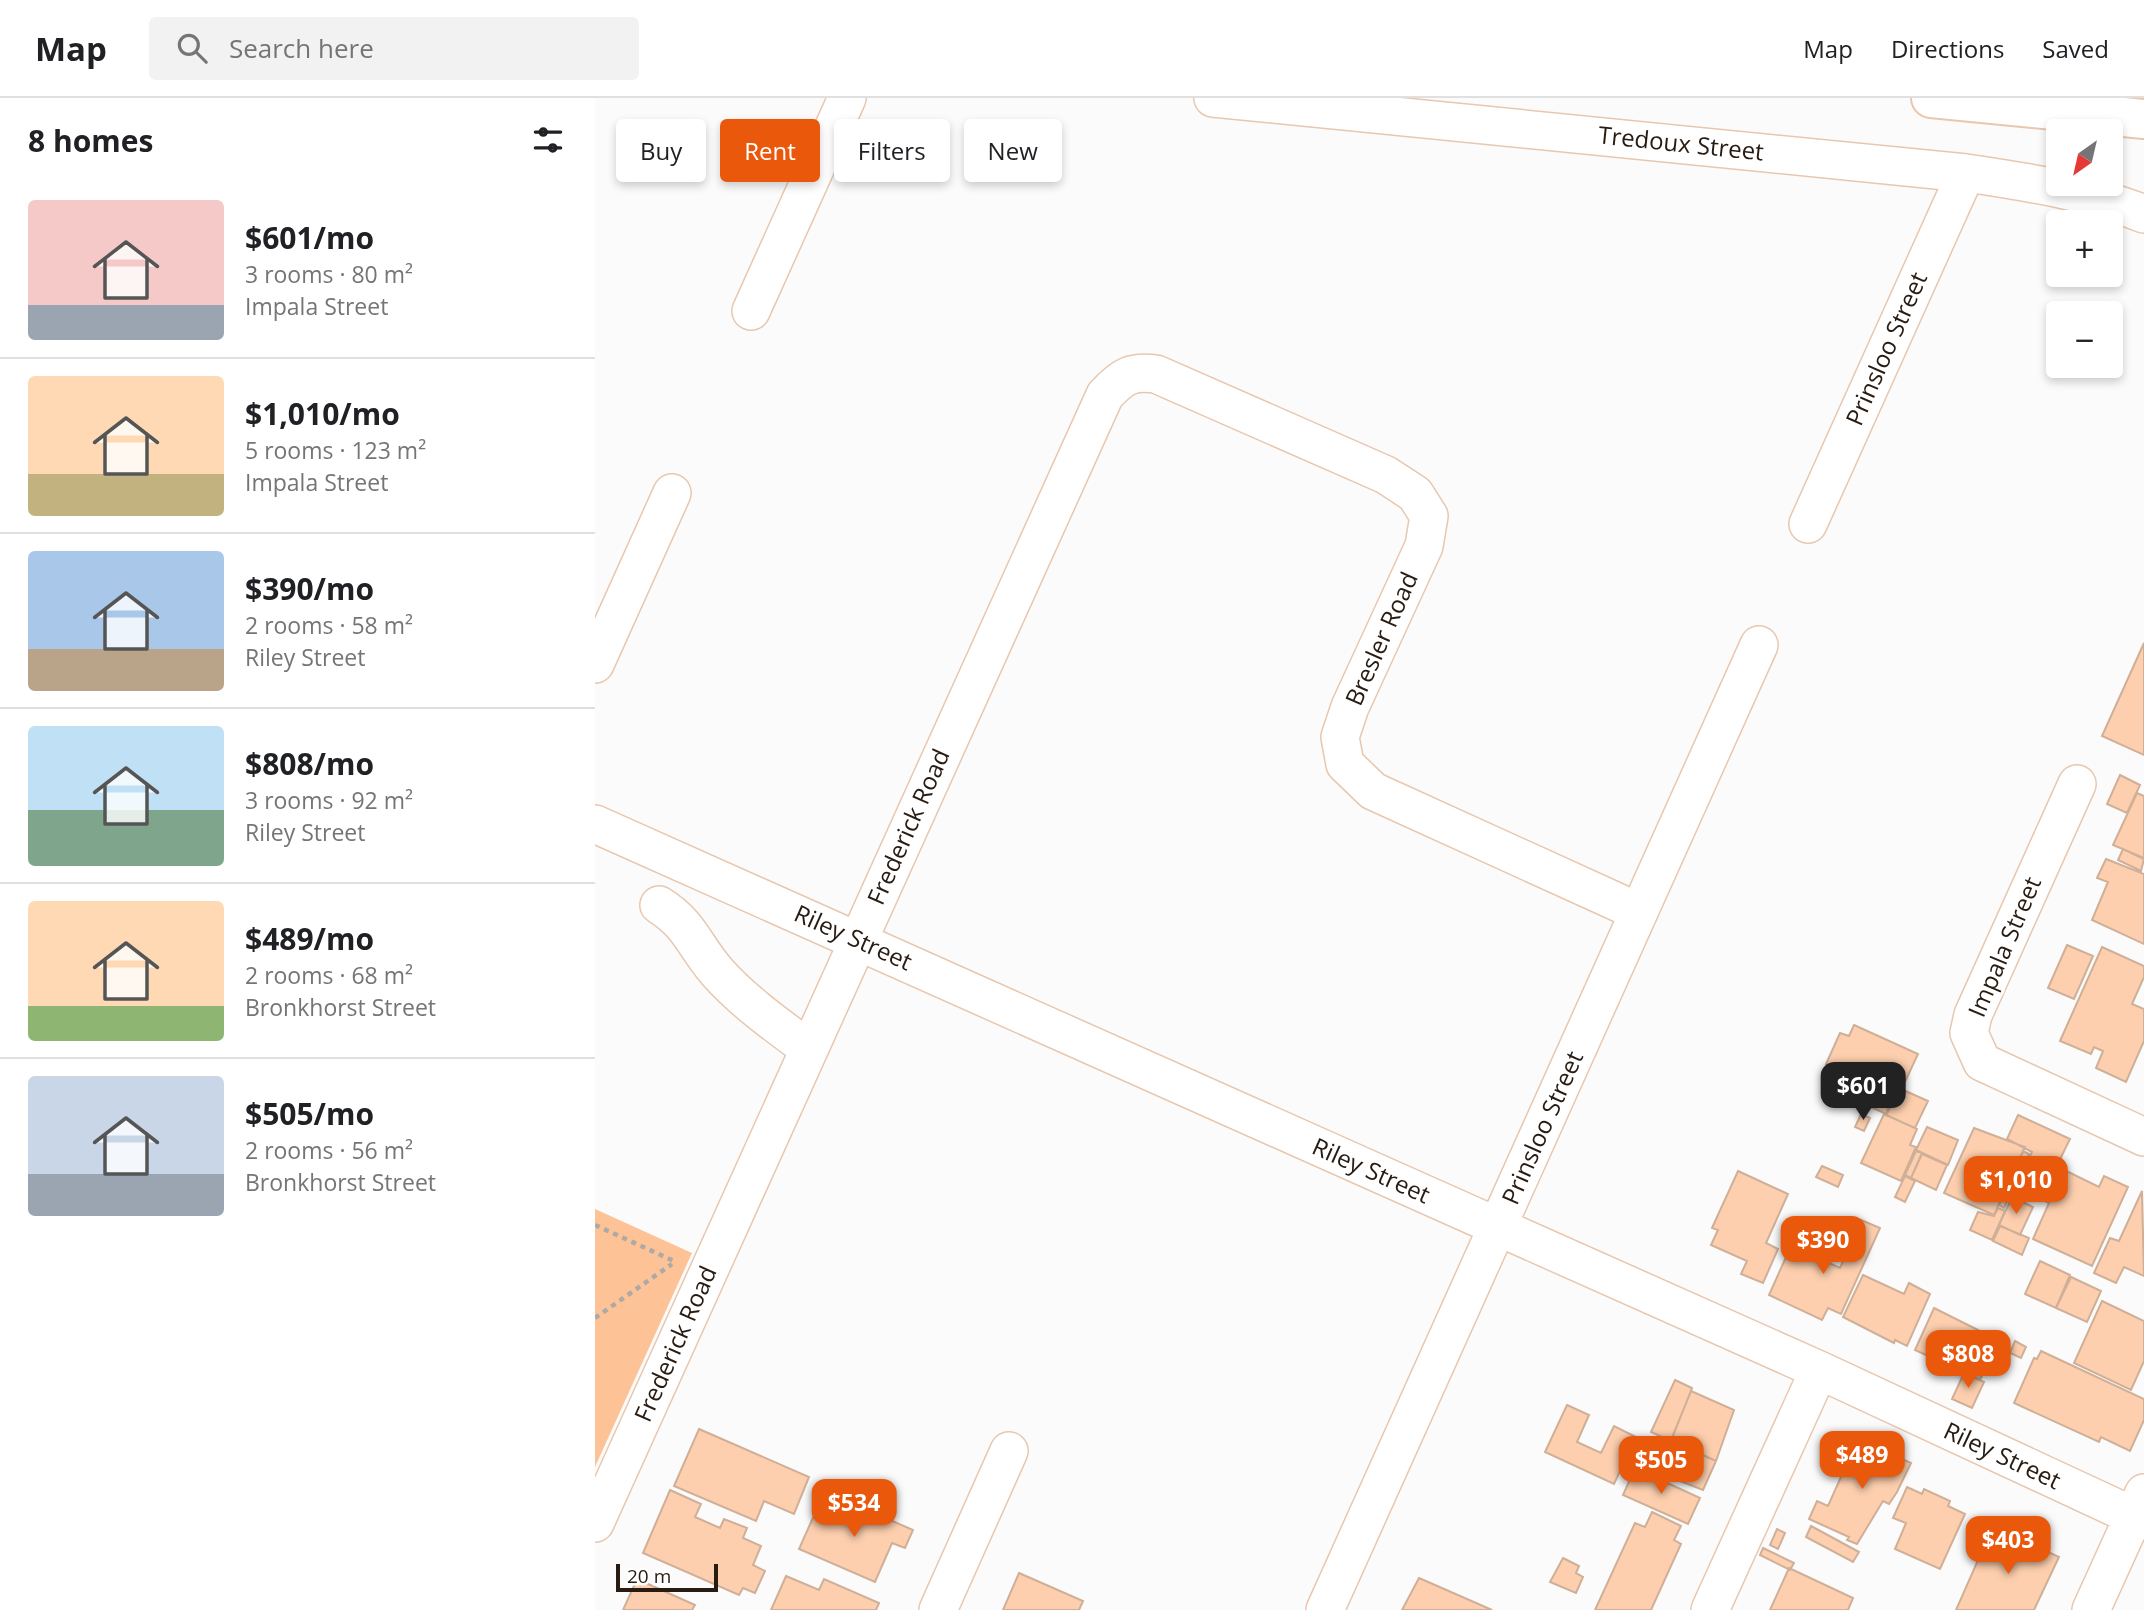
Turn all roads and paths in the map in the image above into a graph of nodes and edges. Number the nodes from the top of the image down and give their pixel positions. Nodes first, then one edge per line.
1 (847, 98) edge
2 (1213, 98) edge
3 (1931, 98) edge
4 (2144, 118) edge
5 (1966, 173) junction
6 (2144, 214) edge
7 (751, 312) dead end
8 (1135, 372) joint
9 (672, 493) dead end
10 (1808, 524) dead end
11 (1759, 645) dead end
12 (595, 664) edge
13 (2077, 784) dead end
14 (595, 824) edge
15 (659, 905) dead end
16 (1639, 912) junction
17 (858, 940) junction
18 (809, 1049) junction
19 (2144, 1137) edge
20 (595, 1226) edge
21 (1498, 1228) junction
22 (717, 1254) junction
23 (676, 1261) junction
24 (595, 1318) edge
25 (1819, 1370) junction
26 (1009, 1451) dead end
27 (2140, 1510) edge
28 (595, 1523) edge
29 (938, 1610) edge
30 (1325, 1610) edge
31 (1710, 1610) edge
32 (2091, 1610) edge

1 - 7 street
2 - 5 street, Tredoux Street
3 - 4 main road
5 - 6 street, Tredoux Street
5 - 10 street, Prinsloo Street
8 - 16 street, Bresler Road
8 - 17 street, Frederick Road
9 - 12 street
11 - 16 street, Prinsloo Street
13 - 19 street, Impala Street
14 - 17 street, Riley Street
15 - 18 street
16 - 21 street, Prinsloo Street
17 - 18 street, Frederick Road
17 - 21 street, Riley Street
18 - 22 street, Frederick Road
20 - 23 path
21 - 25 street, Riley Street
21 - 30 street, Prinsloo Street
22 - 23 path
22 - 28 street, Frederick Road
23 - 24 path
25 - 27 street, Riley Street
25 - 31 street
26 - 29 street
27 - 32 street

